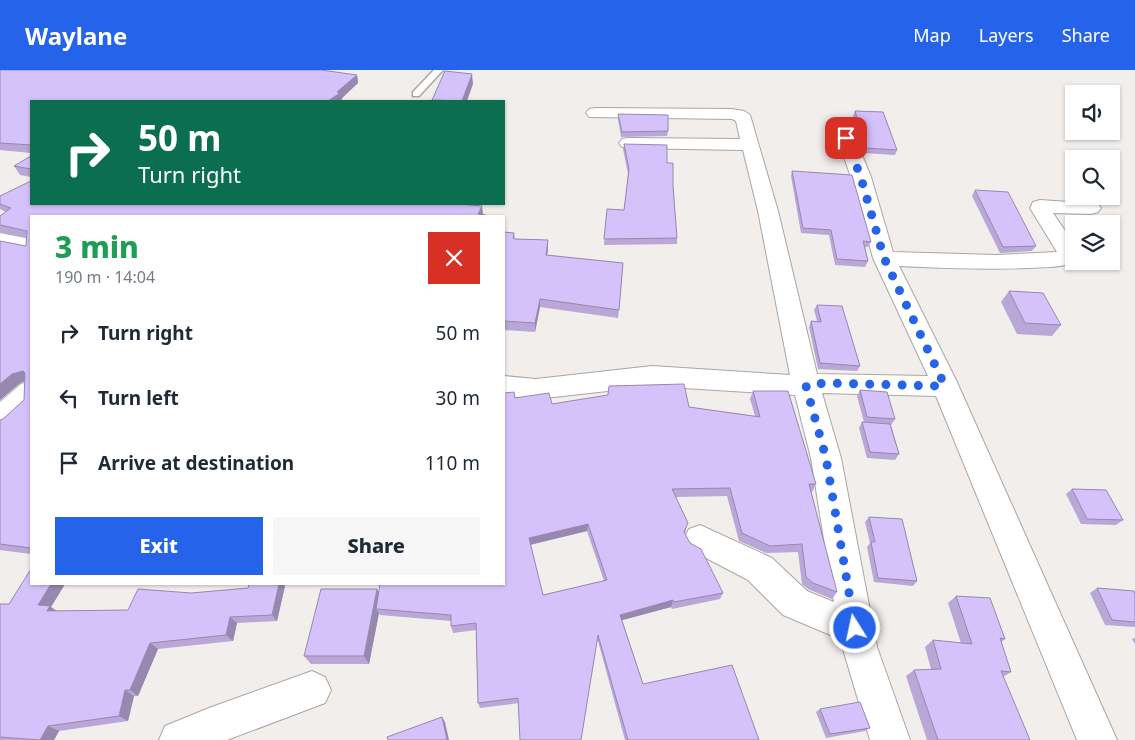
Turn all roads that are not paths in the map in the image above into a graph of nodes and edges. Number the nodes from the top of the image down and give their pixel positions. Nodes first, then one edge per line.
1 (439, 70) edge
2 (416, 94) dead end
3 (595, 113) dead end
4 (846, 138) dead end
5 (628, 143) edge
6 (750, 145) junction
7 (1091, 208) dead end
8 (0, 240) edge
9 (30, 246) edge
10 (884, 258) junction
11 (944, 384) junction
12 (505, 386) edge
13 (806, 386) junction
14 (30, 392) edge
15 (0, 418) edge
16 (700, 539) dead end
17 (855, 628) junction
18 (312, 690) dead end
19 (179, 740) edge
20 (890, 740) edge
21 (1097, 740) edge

1 - 2 lane
3 - 6 street
4 - 10 street
5 - 6 street
6 - 13 street
7 - 10 street
8 - 9 street
10 - 11 street
11 - 13 street
11 - 21 street
12 - 13 street
13 - 17 street
14 - 15 street
16 - 17 street
17 - 20 street
18 - 19 street

